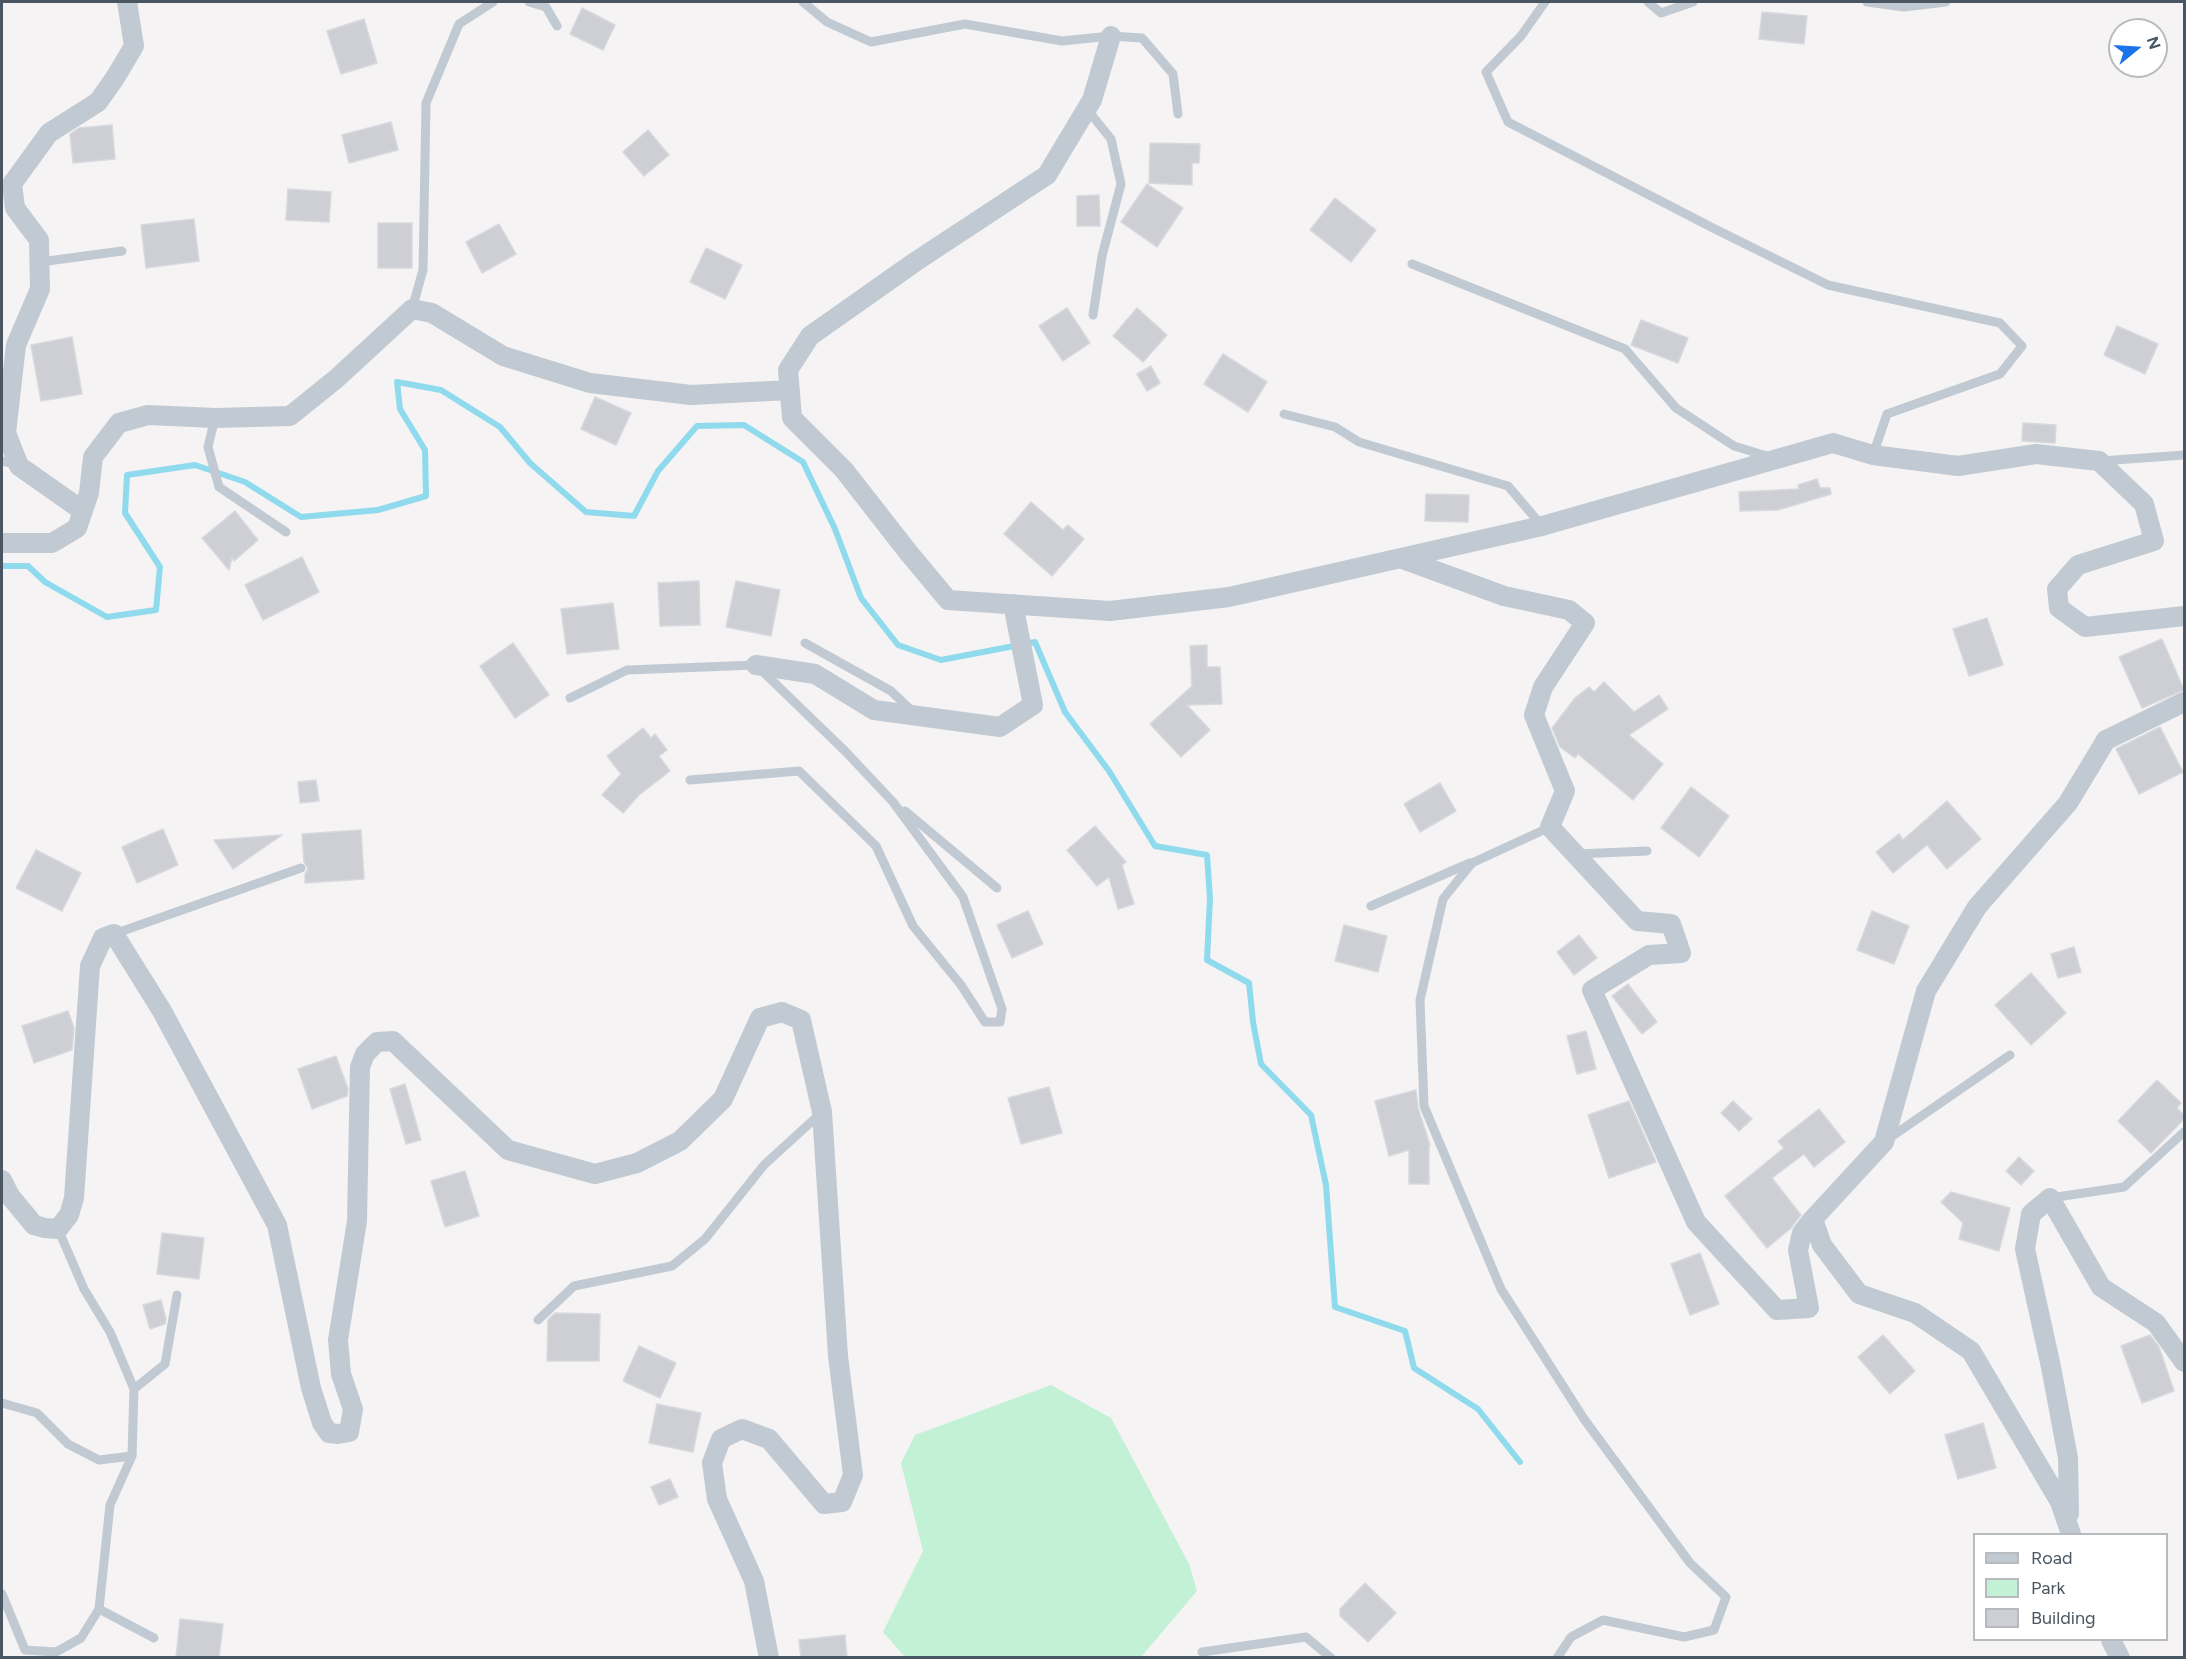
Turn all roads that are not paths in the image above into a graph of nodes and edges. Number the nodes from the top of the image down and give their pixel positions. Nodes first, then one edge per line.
1 (127, 2) edge
2 (493, 2) edge
3 (529, 2) edge
4 (803, 2) edge
5 (1545, 2) edge
6 (1648, 2) edge
7 (1693, 2) edge
8 (1867, 2) edge
9 (1946, 2) edge
10 (557, 26) dead end
11 (1112, 36) junction
12 (1086, 108) junction
13 (1178, 114) dead end
14 (122, 251) dead end
15 (40, 262) junction
16 (1412, 264) dead end
17 (412, 309) junction
18 (1093, 315) dead end
19 (790, 390) junction
20 (1284, 414) dead end
21 (215, 418) junction
22 (1873, 455) junction
23 (2184, 455) edge
24 (1778, 459) junction
25 (2099, 461) junction
26 (10, 463) edge
27 (83, 511) junction
28 (1542, 526) junction
29 (286, 532) dead end
30 (2, 543) edge
31 (1400, 558) junction
32 (1013, 604) junction
33 (2184, 615) edge
34 (805, 643) dead end
35 (756, 665) junction
36 (570, 698) dead end
37 (2184, 702) edge
38 (917, 716) junction
39 (690, 780) dead end
40 (894, 802) junction
41 (1550, 827) junction
42 (1647, 851) dead end
43 (1574, 855) junction
44 (1472, 862) junction
45 (301, 868) dead end
46 (998, 888) dead end
47 (1371, 906) dead end
48 (114, 934) junction
49 (2010, 1055) dead end
50 (822, 1112) junction
51 (2184, 1132) edge
52 (1884, 1142) junction
53 (2, 1180) edge
54 (2050, 1198) junction
55 (1813, 1219) junction
56 (58, 1229) junction
57 (177, 1295) dead end
58 (538, 1320) dead end
59 (2184, 1362) edge
60 (135, 1389) junction
61 (2, 1403) edge
62 (132, 1456) junction
63 (2070, 1532) edge
64 (2, 1594) edge
65 (99, 1609) junction
66 (154, 1638) dead end
67 (2112, 1641) edge
68 (1202, 1652) dead end
69 (769, 1658) edge
70 (1331, 1658) edge
71 (1557, 1658) edge
72 (2120, 1658) edge

1 - 15 street
2 - 17 lane
3 - 10 lane
4 - 11 lane
5 - 22 lane
6 - 7 lane
8 - 9 lane
11 - 12 street
11 - 13 lane
12 - 18 lane
12 - 19 street
14 - 15 lane
15 - 26 street
16 - 24 lane
17 - 19 street
17 - 21 street
19 - 32 street
20 - 28 lane
21 - 27 street
21 - 29 lane
22 - 24 street
22 - 25 street
23 - 25 lane
24 - 28 street
25 - 33 street
26 - 27 street
27 - 30 street
28 - 31 street
31 - 32 street
31 - 41 street
32 - 38 street
34 - 38 lane
35 - 36 lane
35 - 38 street
35 - 40 lane
37 - 52 street
39 - 40 lane
40 - 46 lane
41 - 43 street
41 - 44 lane
42 - 43 lane
43 - 55 street
44 - 47 lane
44 - 71 lane
45 - 48 lane
48 - 50 street
48 - 56 street
49 - 52 lane
50 - 58 lane
50 - 69 street
51 - 54 lane
52 - 55 street
53 - 56 street
54 - 59 street
54 - 63 street
55 - 63 street
56 - 60 lane
57 - 60 lane
60 - 62 lane
61 - 62 lane
62 - 65 lane
64 - 65 lane
65 - 66 lane
67 - 72 street
68 - 70 lane

